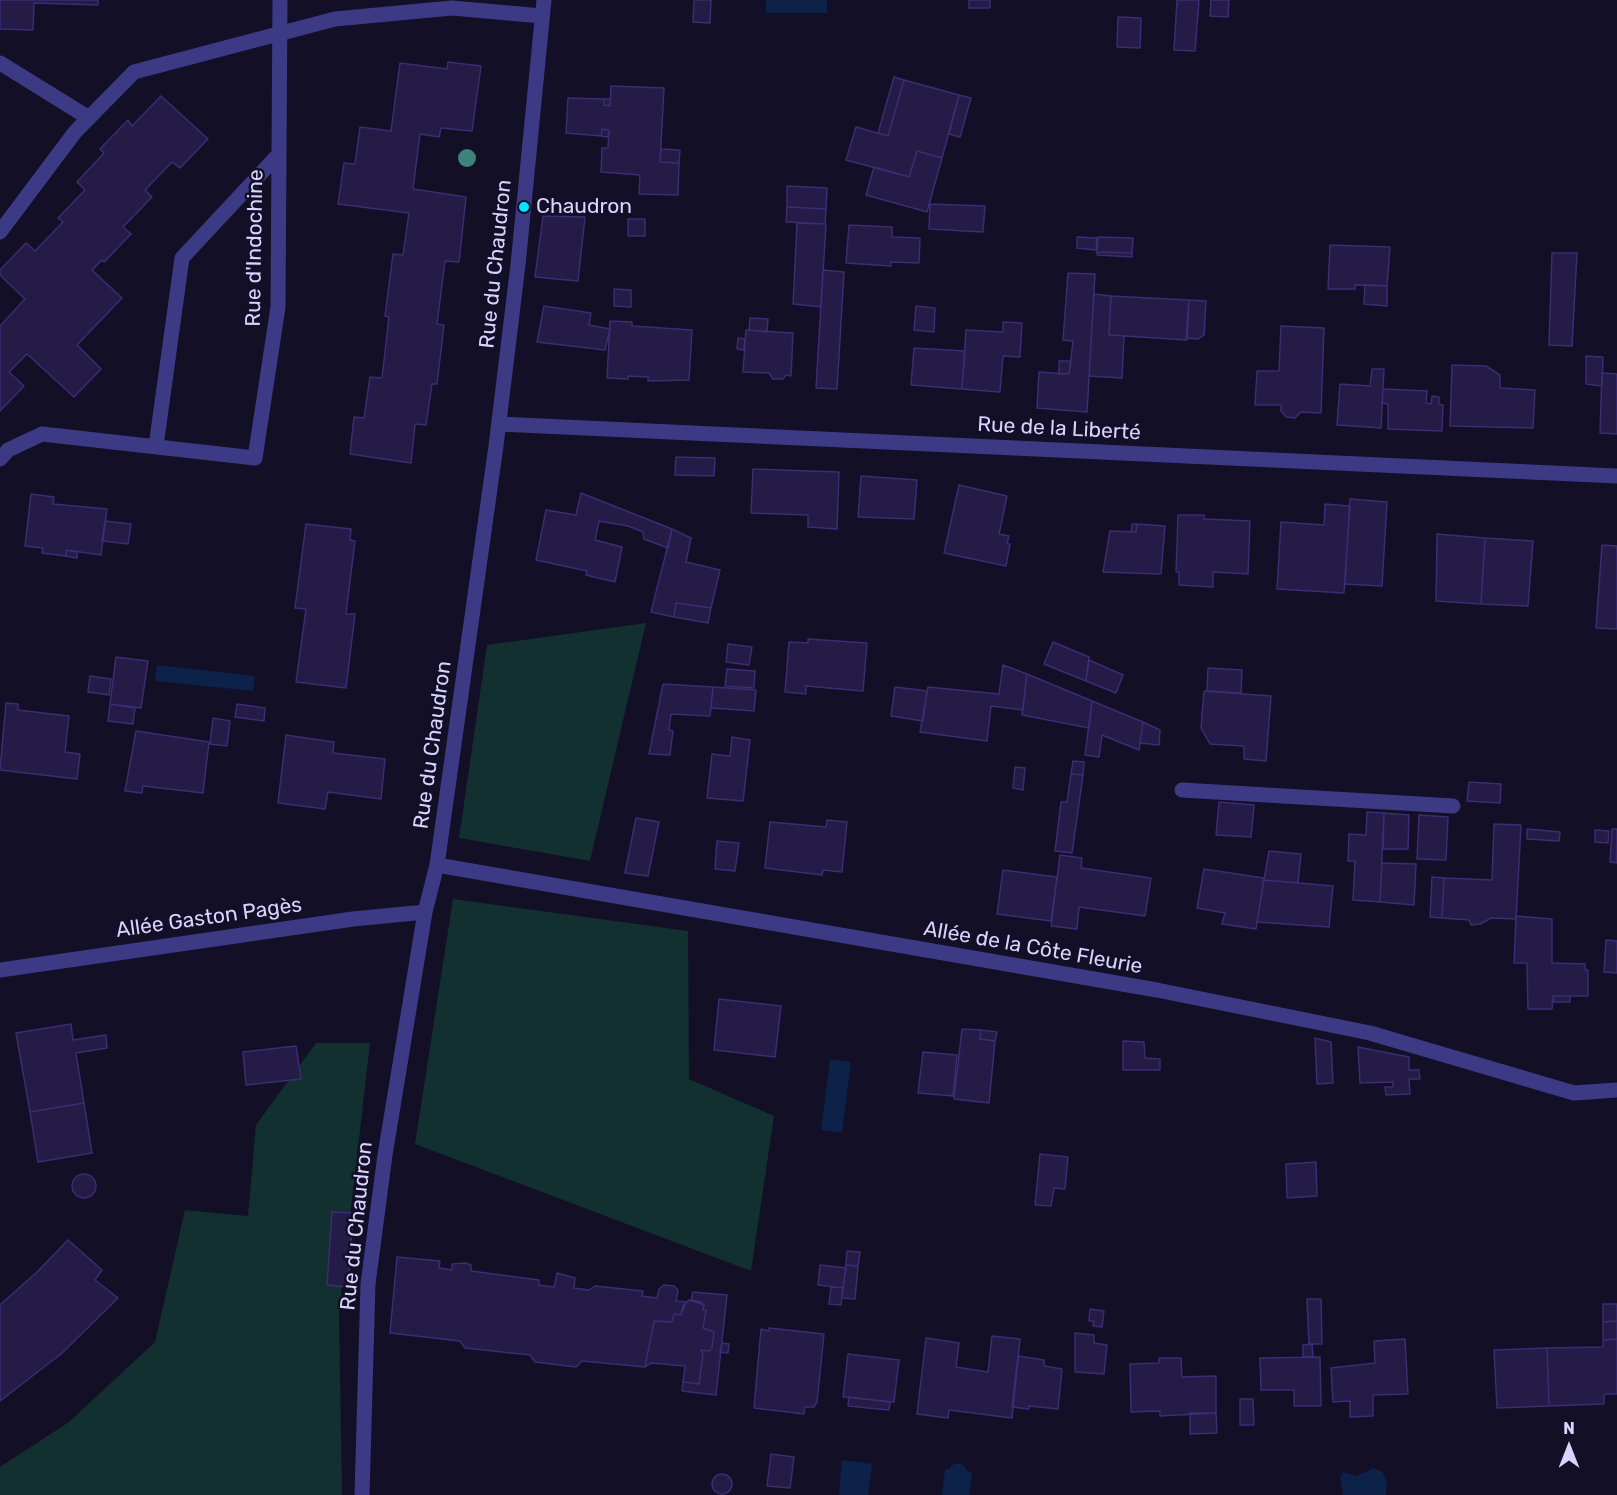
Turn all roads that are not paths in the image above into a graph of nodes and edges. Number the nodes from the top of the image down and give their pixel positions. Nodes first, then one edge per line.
1 (280, 0) edge
2 (544, 0) edge
3 (542, 16) junction
4 (281, 34) junction
5 (0, 63) edge
6 (89, 118) junction
7 (278, 155) junction
8 (0, 232) edge
9 (499, 423) junction
10 (156, 446) junction
11 (0, 459) edge
12 (1617, 476) edge
13 (1182, 790) dead end
14 (1453, 806) dead end
15 (437, 865) junction
16 (425, 912) junction
17 (0, 970) edge
18 (1617, 1090) edge
19 (362, 1495) edge

1 - 4 street, Rue d'Indochine
2 - 3 street, Rue du Chaudron
3 - 4 street
3 - 9 street, Rue du Chaudron
4 - 6 street
4 - 7 street, Rue d'Indochine
5 - 6 street
6 - 8 street
7 - 10 street, Rue d'Indochine
7 - 10 street, Rue d'Indochine
9 - 12 street, Rue de la Liberté
9 - 15 street, Rue du Chaudron
10 - 11 street, Rue d'Indochine
13 - 14 street
15 - 16 street, Rue du Chaudron
15 - 18 street, Allée de la Côte Fleurie
16 - 17 street, Allée Gaston Pagès
16 - 19 street, Rue du Chaudron

